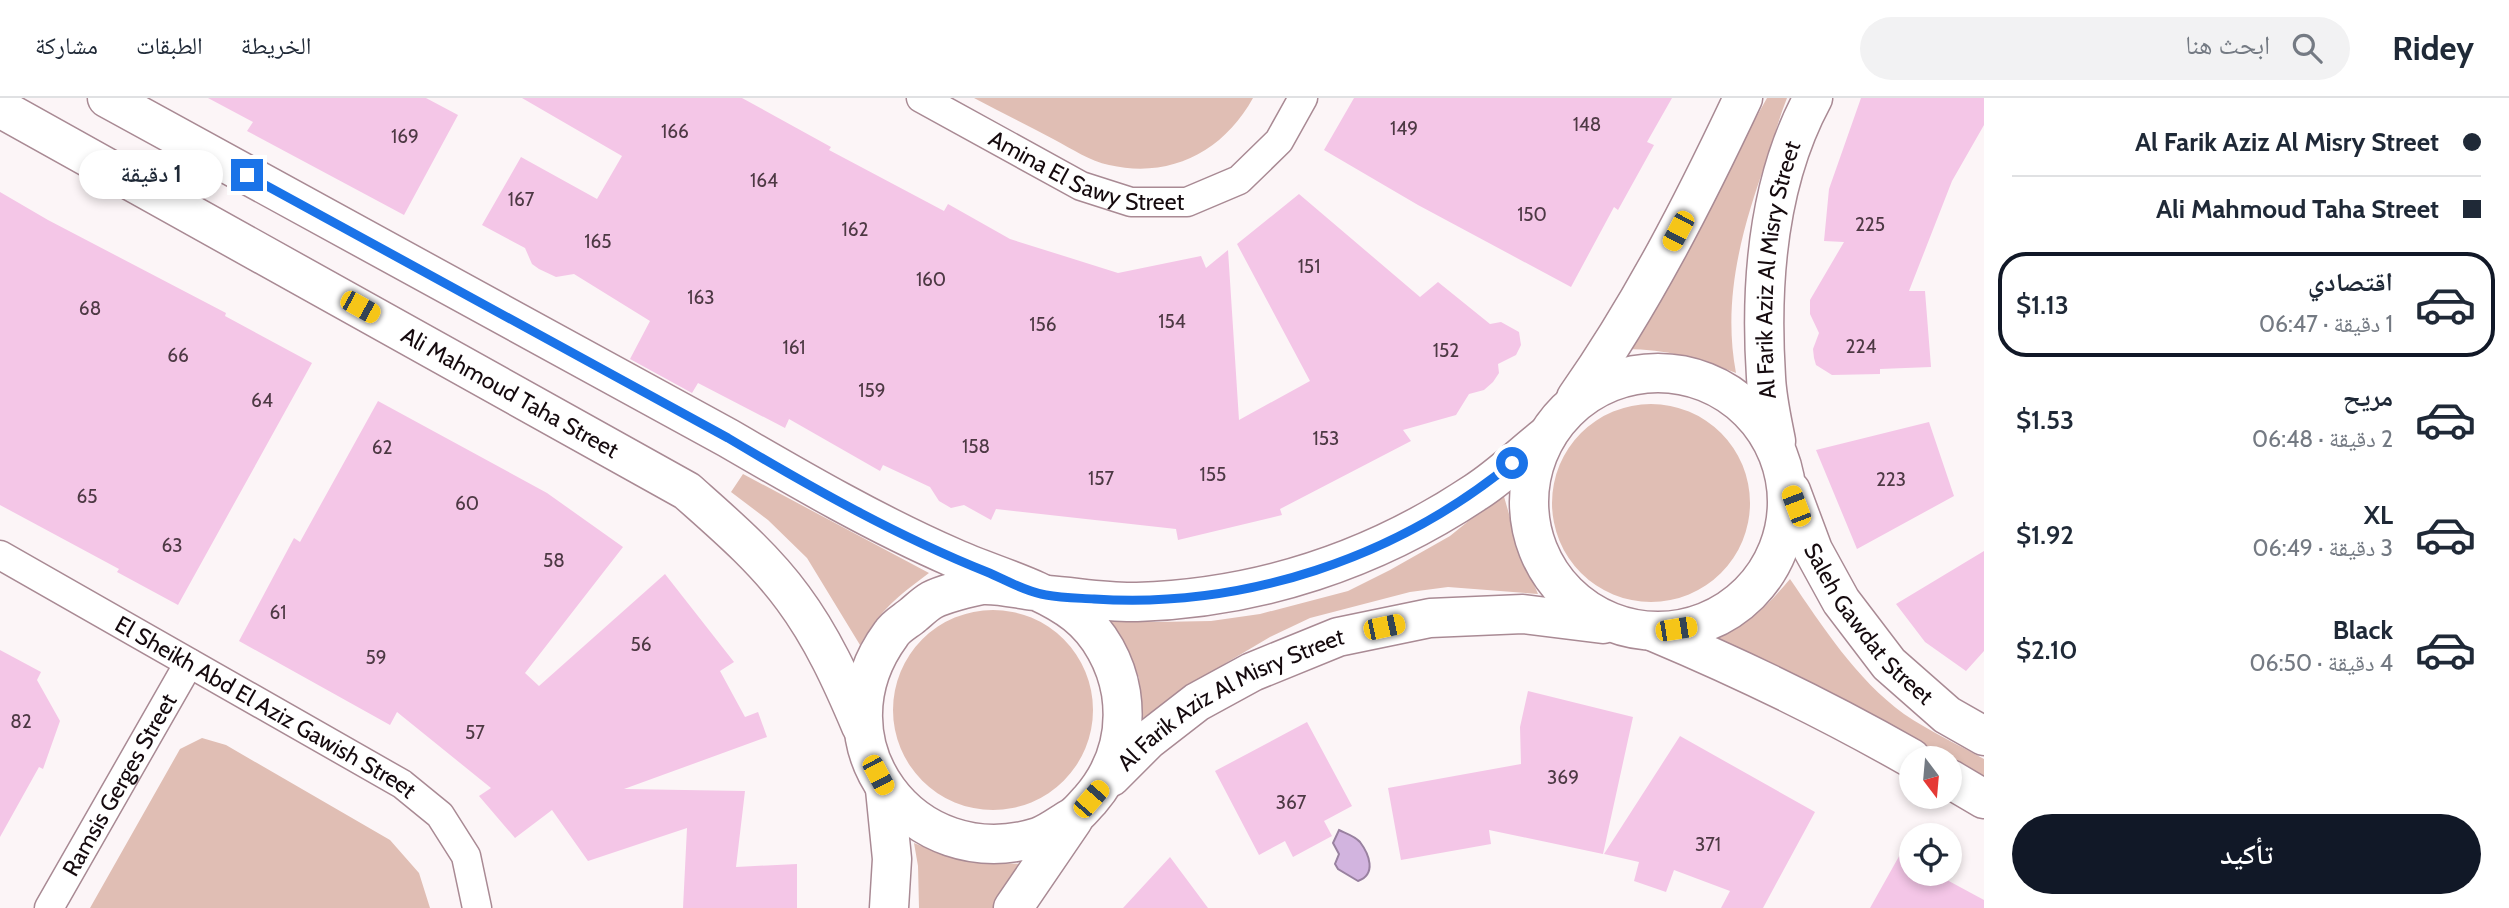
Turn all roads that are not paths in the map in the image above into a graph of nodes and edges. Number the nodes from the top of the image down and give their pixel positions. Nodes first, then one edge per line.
1 (107, 98) edge
2 (921, 98) edge
3 (1303, 98) edge
4 (1743, 98) edge
5 (1813, 98) edge
6 (0, 108) edge
7 (1559, 421) junction
8 (1776, 447) junction
9 (1787, 483) junction
10 (0, 555) edge
11 (1039, 593) junction
12 (1616, 625) junction
13 (1654, 632) junction
14 (189, 663) junction
15 (863, 729) junction
16 (1984, 736) edge
17 (1899, 751) edge
18 (1104, 784) junction
19 (1962, 786) edge
20 (885, 789) junction
21 (1984, 799) edge
22 (1078, 814) junction
23 (49, 908) edge
24 (477, 908) edge
25 (889, 908) edge
26 (1013, 908) edge

1 - 11 street
2 - 3 street, Amina El Sawy Street
4 - 7 street
5 - 8 street, Al Farik Aziz Al Misry Street
6 - 15 street, Ali Mahmoud Taha Street
7 - 8 street
7 - 11 street
7 - 12 street
8 - 9 street
9 - 13 street
9 - 16 street, Saleh Gawdat Street
10 - 14 street, El Sheikh Abd El Aziz Gawish Street
11 - 15 street
11 - 18 street
12 - 13 street
12 - 18 street, Al Farik Aziz Al Misry Street
13 - 17 street
14 - 23 street, Ramsis Gerges Street
14 - 24 street, El Sheikh Abd El Aziz Gawish Street
15 - 20 street
18 - 22 street
19 - 21 street
20 - 22 street
20 - 25 street
22 - 26 street

